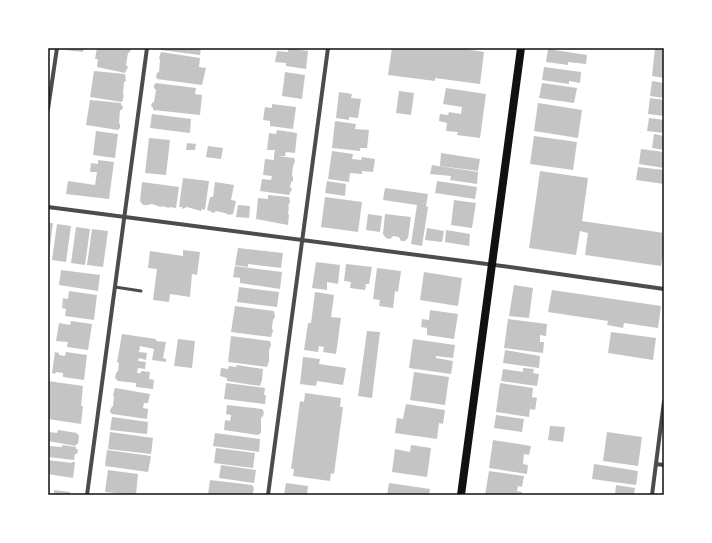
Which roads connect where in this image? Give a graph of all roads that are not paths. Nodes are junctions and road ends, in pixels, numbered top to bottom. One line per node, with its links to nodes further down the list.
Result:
1 (57, 48): 5 (street)
2 (147, 48): 7 (street)
3 (328, 48): 8 (street)
4 (522, 48): 9 (main road)
5 (48, 109)
6 (48, 207): 7 (street)
7 (124, 217): 8 (street); 10 (street)
8 (303, 240): 9 (street); 17 (street)
9 (492, 265): 11 (street); 18 (main road)
10 (115, 287): 12 (lane); 16 (street)
11 (664, 289)
12 (141, 291)
13 (664, 401): 14 (street)
14 (656, 464): 15 (street); 19 (street)
15 (664, 465)
16 (87, 495)
17 (268, 495)
18 (461, 495)
19 (652, 495)

